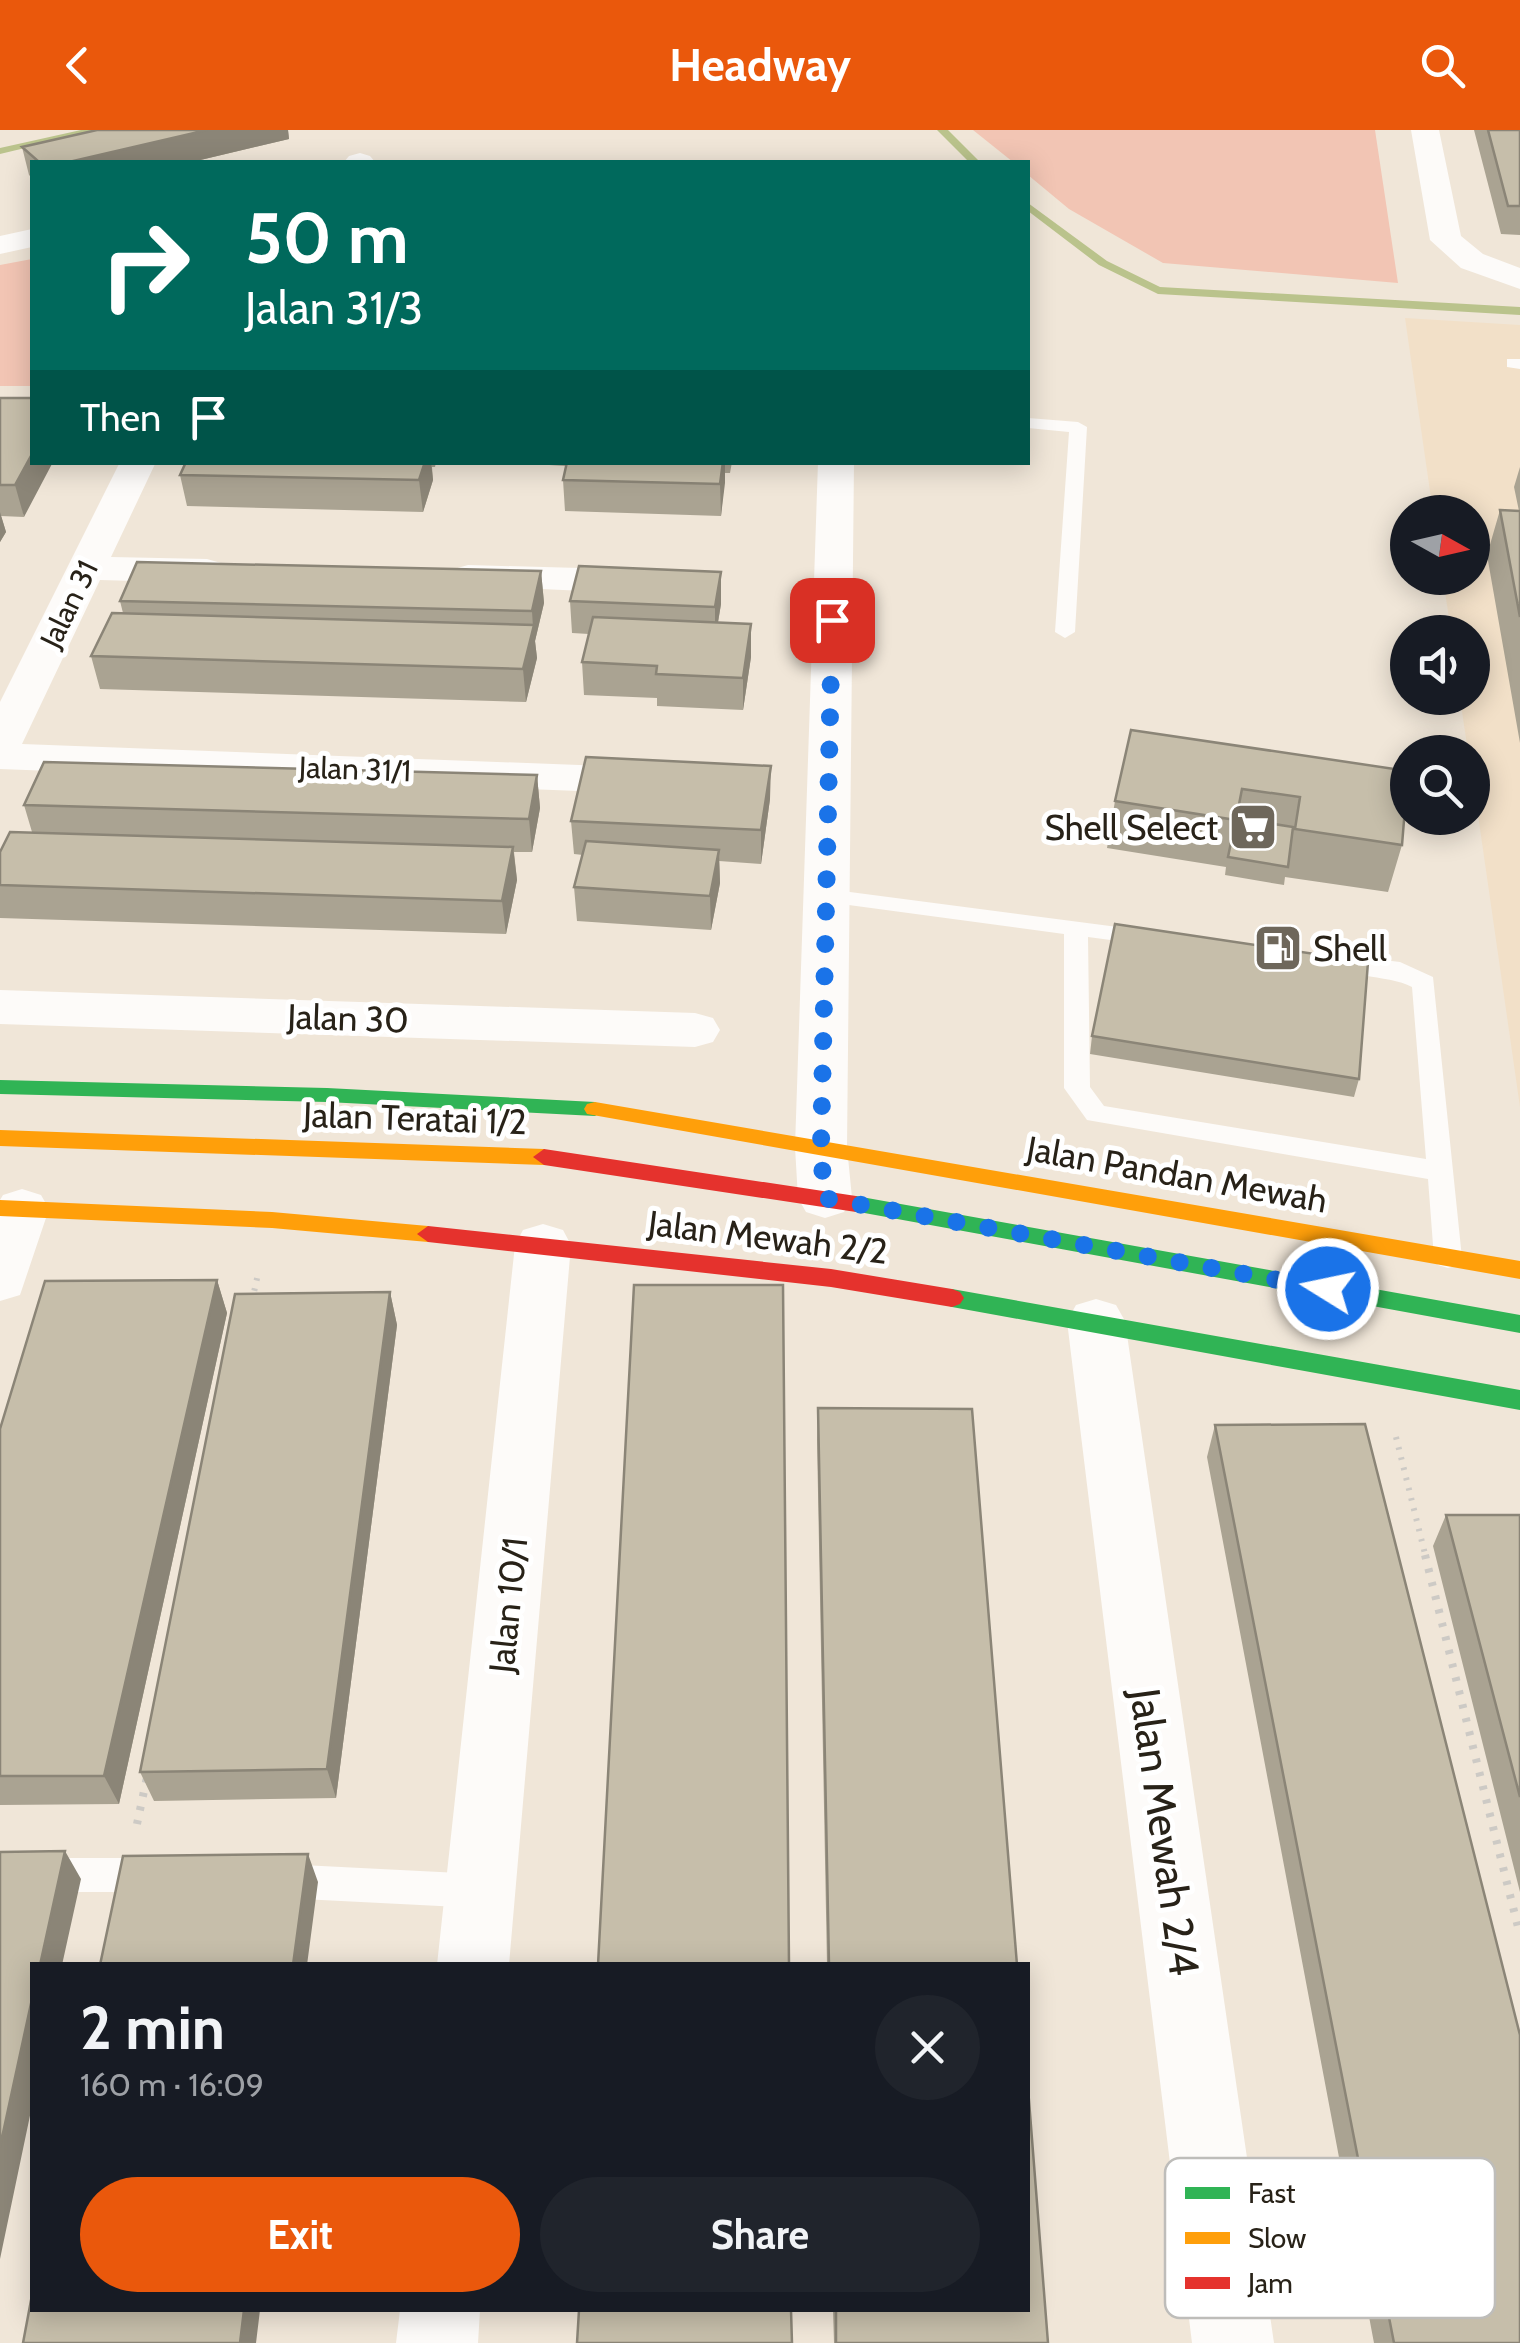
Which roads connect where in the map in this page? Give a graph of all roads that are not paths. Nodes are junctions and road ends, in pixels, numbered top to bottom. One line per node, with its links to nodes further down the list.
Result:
1 (1424, 130): 4 (street)
2 (30, 238): 3 (street)
3 (0, 245)
4 (1515, 278)
5 (1030, 423): 12 (lane)
6 (137, 465): 8 (street, Jalan 31)
7 (836, 465): 16 (street)
8 (87, 568): 9 (street); 13 (street, Jalan 31)
9 (246, 572)
10 (426, 576): 11 (street)
11 (684, 582)
12 (1065, 632)
13 (0, 745)
14 (0, 756): 15 (street, Jalan 31/1)
15 (690, 782)
16 (827, 896): 17 (lane); 25 (street)
17 (1076, 927): 18 (lane); 24 (lane)
18 (1172, 940)
19 (1305, 958): 24 (lane)
20 (0, 1007): 21 (street, Jalan 30)
21 (695, 1030)
22 (0, 1088): 25 (main road, Jalan Teratai 1/2)
23 (0, 1138): 25 (main road, Jalan Teratai 1/2)
24 (1439, 1171): 28 (lane)
25 (823, 1172): 28 (main road, Jalan Pandan Mewah); 32 (main road)
26 (11, 1208): 27 (main road, Jalan Mewah 2/2); 30 (street)
27 (543, 1245): 31 (main road, Jalan Mewah 2/2); 37 (street, Jalan 10/1)
28 (1448, 1258): 29 (main road, Jalan Pandan Mewah)
29 (1520, 1270)
30 (0, 1280)
31 (1096, 1321): 33 (main road, Jalan Mewah 2/2); 39 (street, Jalan Mewah 2/4)
32 (1520, 1324)
33 (1520, 1400)
34 (0, 1874): 35 (lane)
35 (185, 1876)
36 (244, 1880): 37 (lane)
37 (480, 1891): 38 (street, Jalan 10/1)
38 (474, 1962)
39 (1208, 2158)
40 (440, 2312): 42 (street)
41 (1230, 2318): 43 (street, Jalan Mewah 2/4)
42 (437, 2343)
43 (1233, 2343)

